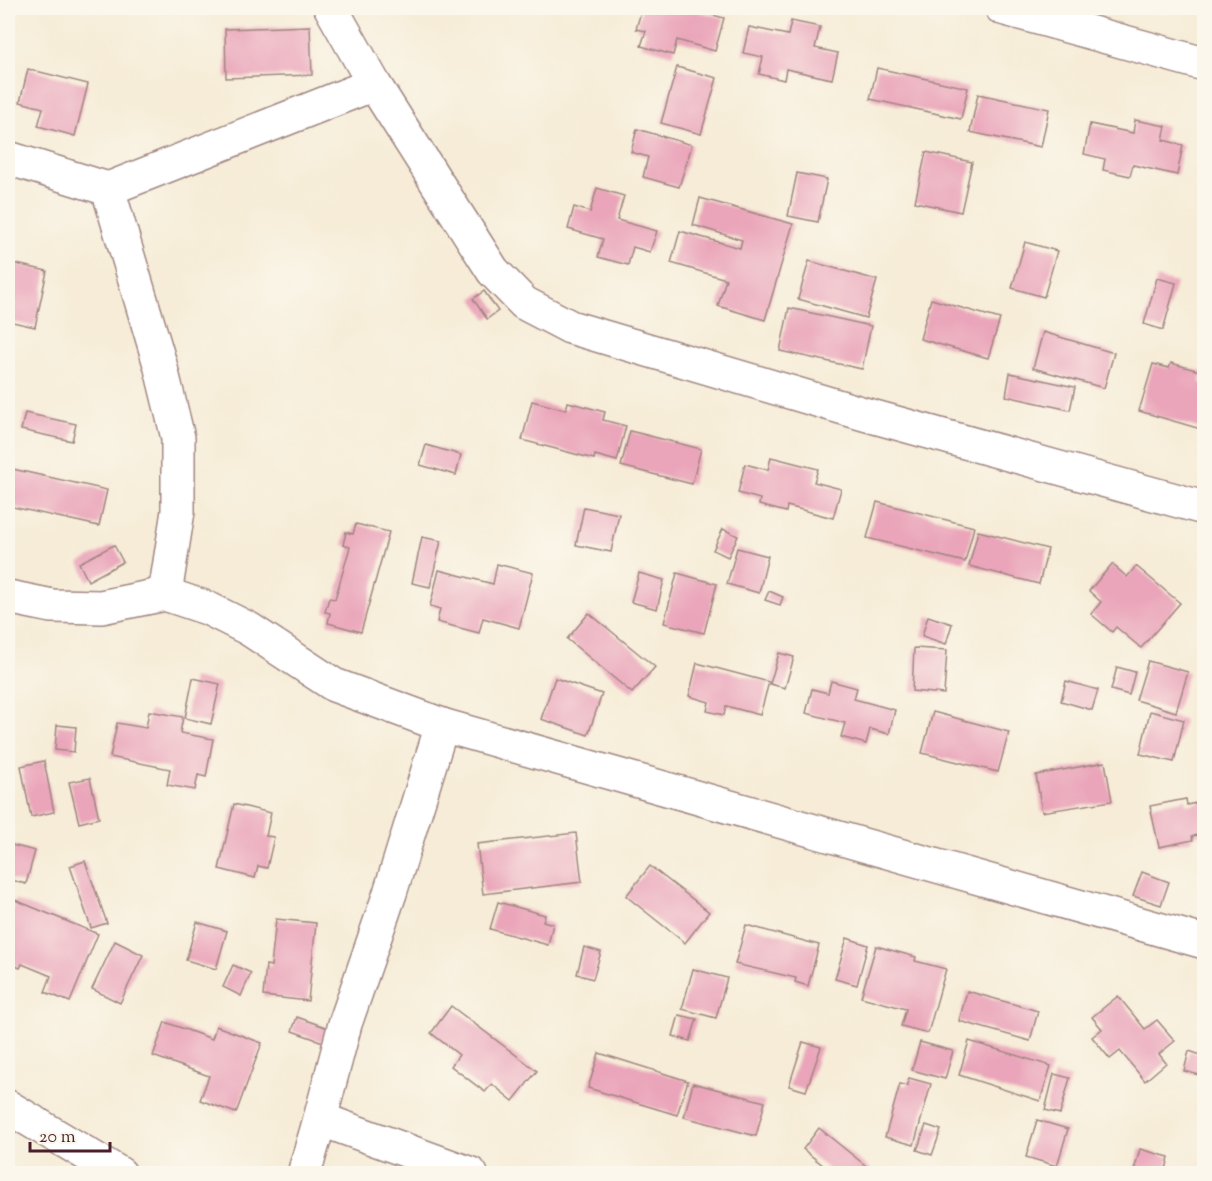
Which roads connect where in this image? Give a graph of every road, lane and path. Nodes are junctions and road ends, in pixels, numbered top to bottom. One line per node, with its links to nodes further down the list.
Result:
1 (331, 8): 4 (street)
2 (1002, 8): 3 (street)
3 (1204, 64)
4 (374, 84): 6 (street); 7 (street)
5 (8, 158): 6 (street)
6 (108, 189): 8 (street)
7 (1204, 508)
8 (165, 594): 9 (street); 10 (street)
9 (8, 597)
10 (442, 725): 11 (street); 13 (street)
11 (1204, 942)
12 (8, 1107): 14 (street)
13 (320, 1119): 15 (street); 16 (street)
14 (120, 1173)
15 (304, 1173)
16 (471, 1173)

